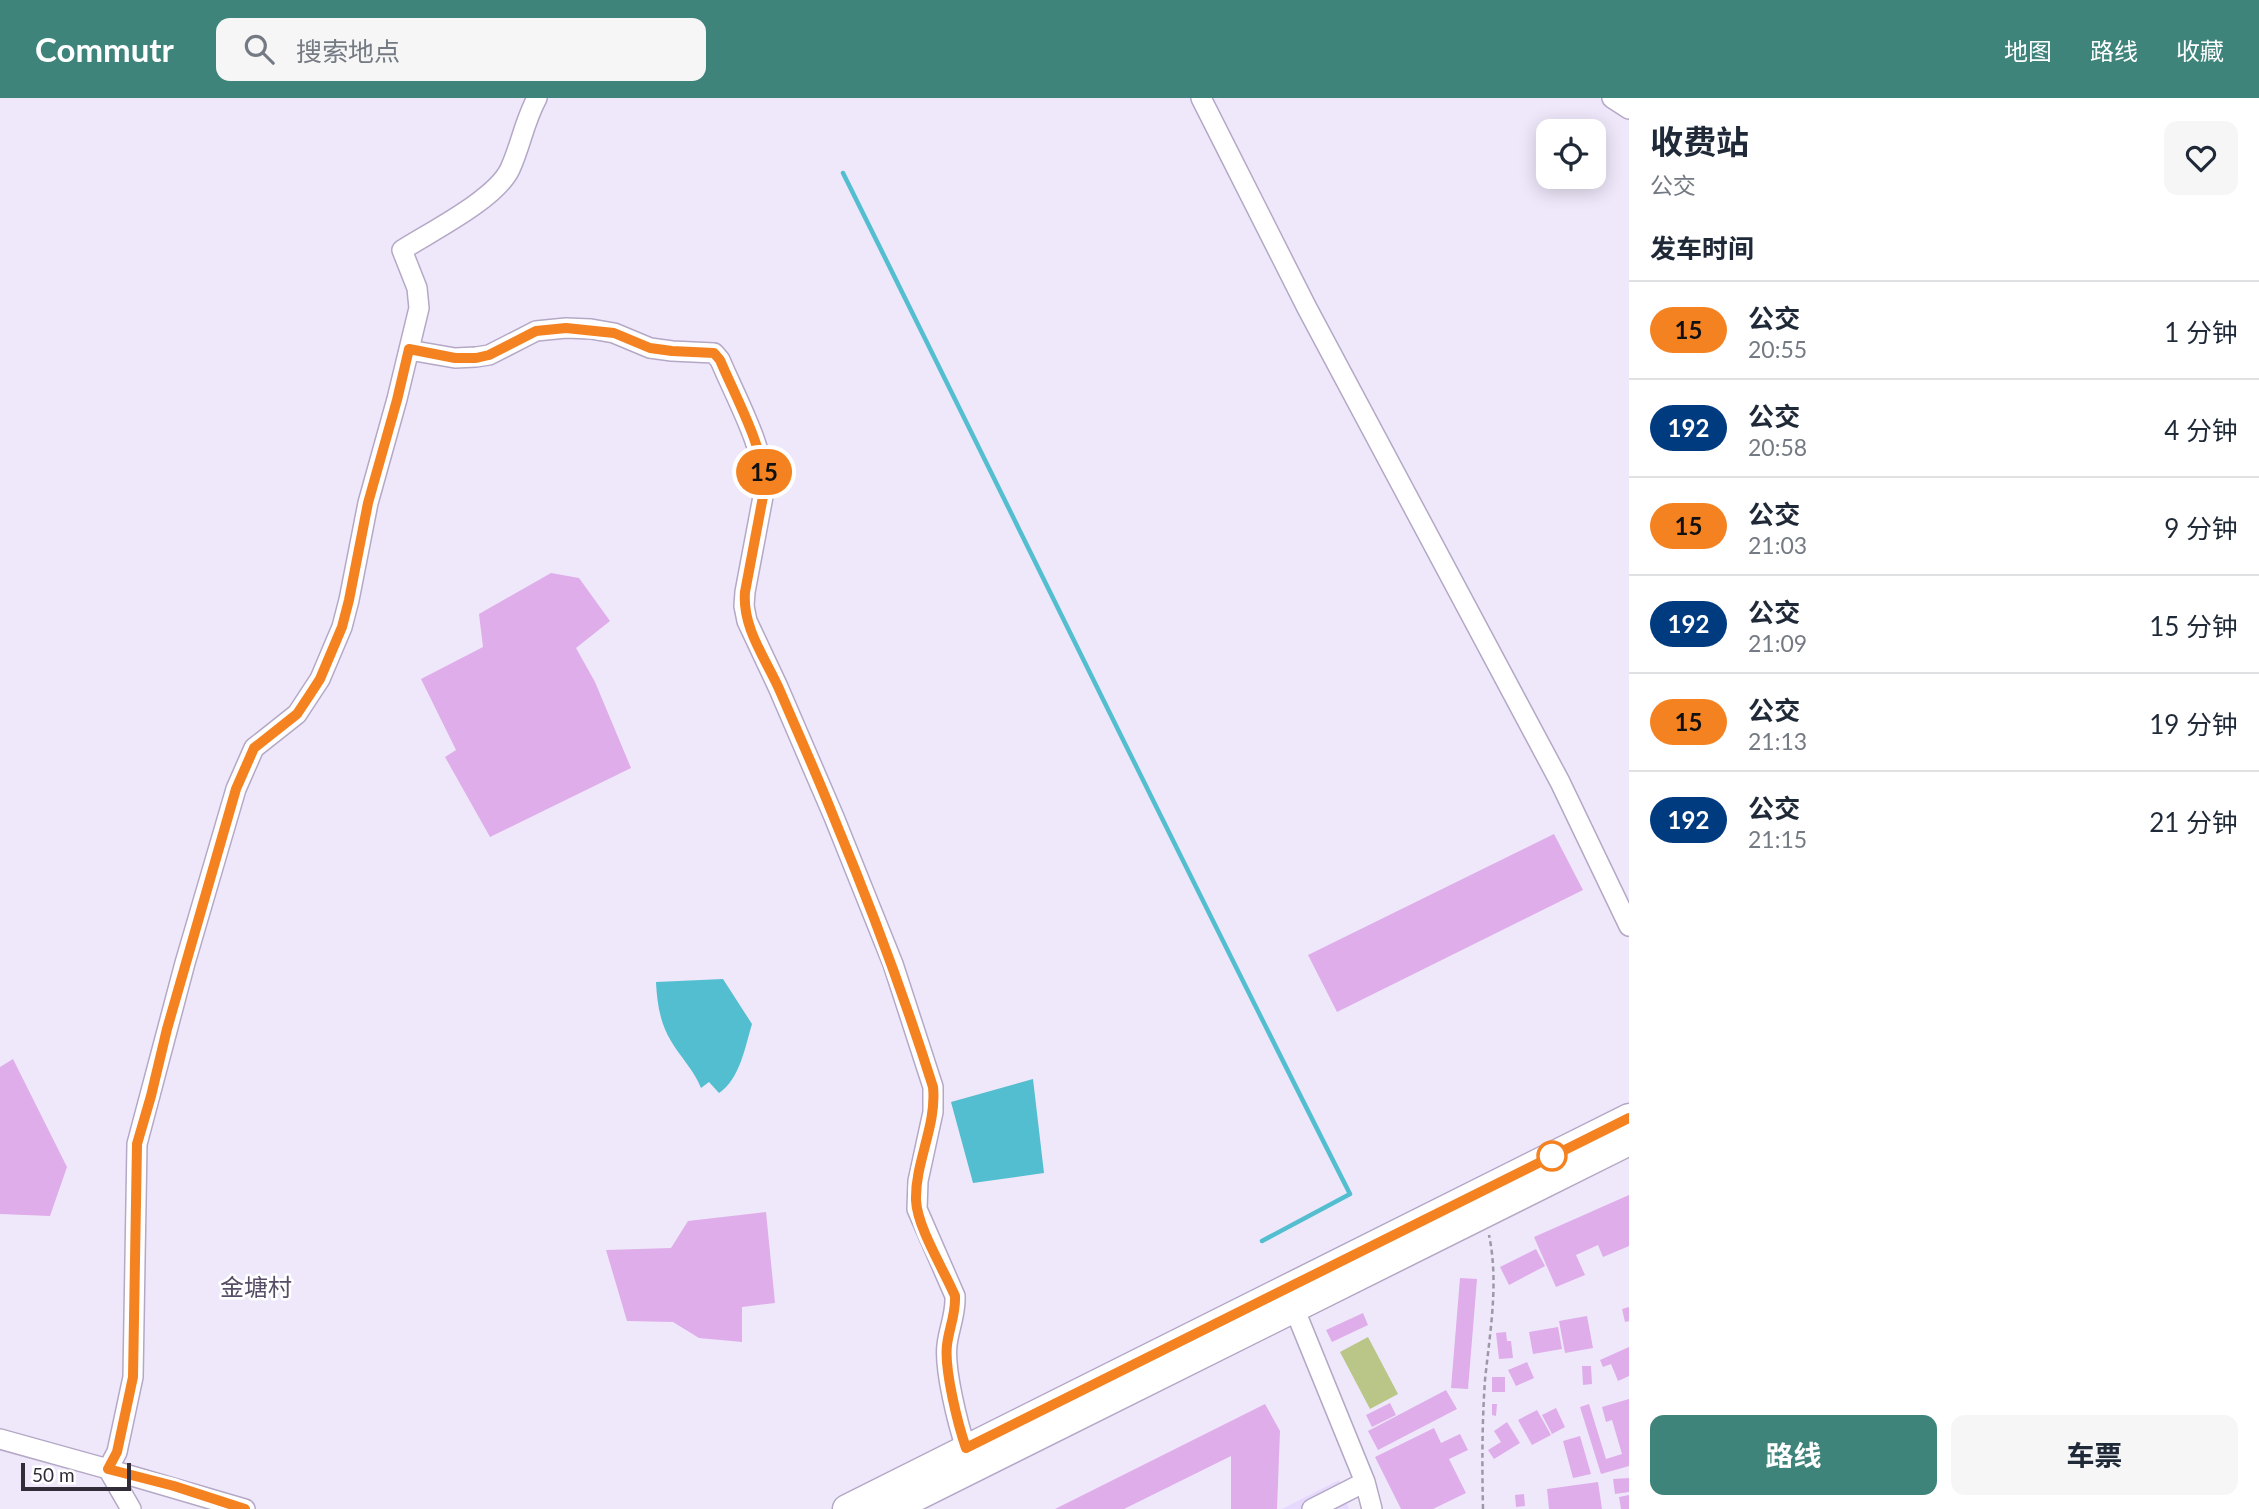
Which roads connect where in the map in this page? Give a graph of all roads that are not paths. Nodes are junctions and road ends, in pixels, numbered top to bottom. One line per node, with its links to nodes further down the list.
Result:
1 (537, 98): 5 (street)
2 (1200, 98): 6 (street)
3 (1612, 98): 4 (street)
4 (1629, 109)
5 (409, 349): 10 (street); 11 (street)
6 (1629, 926)
7 (1629, 1137): 8 (highway); 8 (highway)
8 (1290, 1299): 10 (highway); 12 (street); 16 (highway)
9 (0, 1439): 11 (street)
10 (966, 1448): 15 (highway)
11 (108, 1469): 13 (street); 14 (street)
12 (1365, 1482): 17 (street); 18 (street)
13 (131, 1509)
14 (245, 1509)
15 (847, 1509)
16 (891, 1509)
17 (1312, 1509)
18 (1372, 1509)

